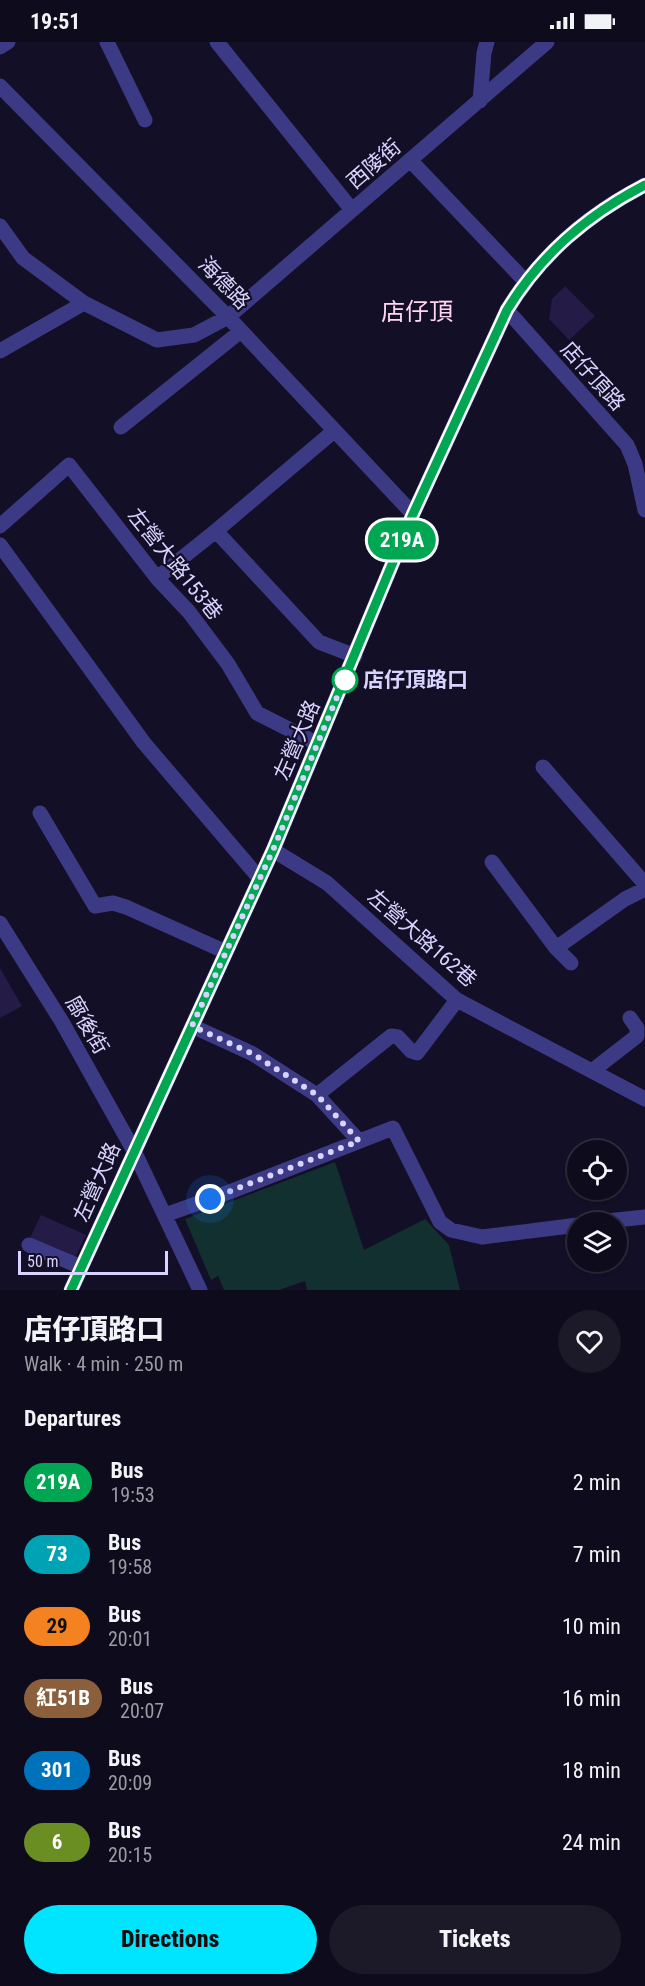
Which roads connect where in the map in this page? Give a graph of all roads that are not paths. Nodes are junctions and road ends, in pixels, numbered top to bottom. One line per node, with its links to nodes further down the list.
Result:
1 (8, 42): 6 (street)
2 (107, 42): 9 (street)
3 (217, 42): 12 (street)
4 (487, 42): 8 (street)
5 (547, 42): 8 (street, 西陵街)
6 (0, 47)
7 (0, 86): 17 (street, 海德路)
8 (480, 101): 10 (street, 西陵街)
9 (145, 120)
10 (410, 160): 12 (street, 西陵街); 14 (street)
11 (645, 185): 14 (street, 左營大路)
12 (352, 210): 17 (street, 西陵街)
13 (0, 226): 15 (street, 西陵街)
14 (525, 281): 16 (street, 左營大路)
15 (84, 303): 17 (street, 西陵街); 19 (street)
16 (507, 310): 22 (street, 店仔頂路); 23 (street, 左營大路)
17 (228, 317): 18 (street, 海德路)
18 (241, 331): 20 (street); 21 (street, 海德路)
19 (0, 351)
20 (121, 427)
21 (334, 431): 23 (street, 海德路); 25 (street)
22 (645, 508)
23 (413, 514): 28 (street, 左營大路)
24 (0, 526): 27 (street, 左營大路153巷)
25 (216, 531): 27 (street); 28 (street)
26 (0, 545): 34 (street)
27 (158, 578): 29 (street, 左營大路153巷)
28 (354, 656): 29 (street, 左營大路)
29 (318, 744): 32 (street, 左營大路)
30 (543, 767): 35 (street)
31 (40, 813): 39 (street)
32 (273, 850): 34 (street, 左營大路); 41 (street, 左營大路162巷)
33 (492, 862): 38 (street)
34 (260, 879): 39 (street, 左營大路)
35 (645, 884)
36 (645, 889): 38 (street)
37 (0, 923): 48 (street, 廍後街)
38 (556, 948): 40 (street)
39 (226, 952): 43 (street, 左營大路)
40 (571, 963)
41 (457, 1000): 44 (street, 左營大路162巷); 45 (street)
42 (630, 1018): 44 (street)
43 (192, 1026): 45 (street); 48 (street, 左營大路)
44 (592, 1071): 46 (street, 左營大路162巷)
45 (317, 1095): 47 (street)
46 (645, 1099)
47 (359, 1141): 49 (street); 52 (street)
48 (134, 1151): 49 (street, 廍後街); 54 (street, 左營大路)
49 (165, 1215): 56 (street, 廍後街)
50 (645, 1217): 51 (street)
51 (627, 1219)
52 (567, 1226)
53 (29, 1245): 54 (street)
54 (81, 1268): 55 (street, 左營大路)
55 (71, 1290)
56 (200, 1290)

